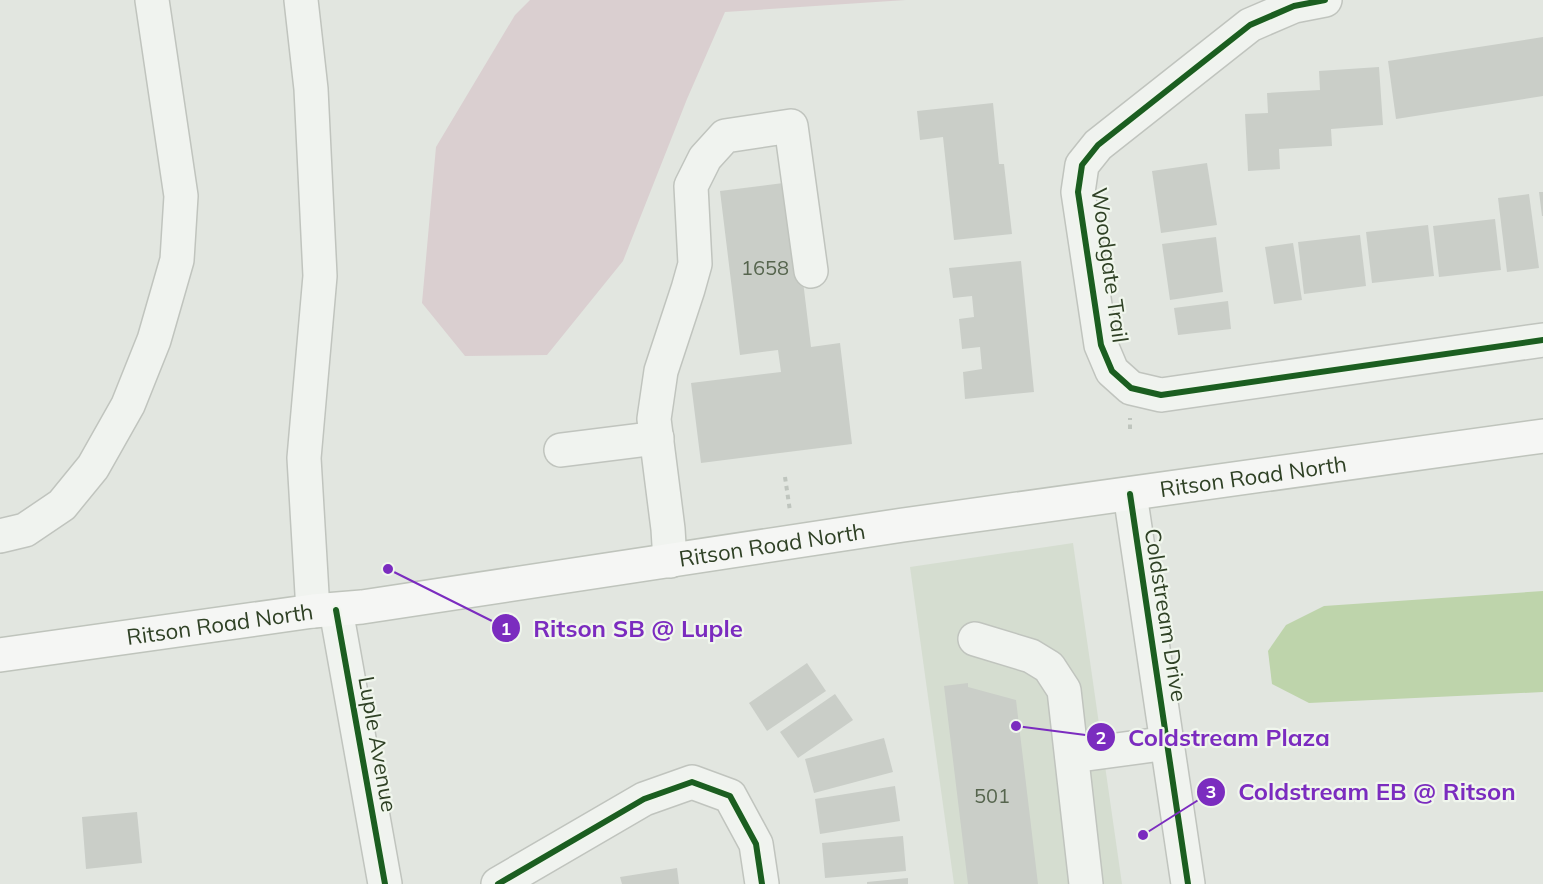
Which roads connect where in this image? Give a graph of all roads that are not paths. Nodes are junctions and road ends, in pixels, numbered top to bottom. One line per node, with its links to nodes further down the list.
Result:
1 (152, 0): 10 (street)
2 (301, 0): 12 (street, Luple Avenue)
3 (1325, 0): 5 (street, Woodgate Trail)
4 (811, 271): 7 (street)
5 (1543, 340)
6 (1543, 436): 9 (main road, Ritson Road North)
7 (657, 438): 8 (street); 11 (street)
8 (561, 450)
9 (1130, 494): 11 (main road, Ritson Road North); 15 (street, Coldstream Drive)
10 (0, 536)
11 (670, 561): 12 (main road, Ritson Road North)
12 (325, 610): 14 (main road, Ritson Road North); 17 (street, Luple Avenue)
13 (975, 639): 16 (street)
14 (0, 655)
15 (1168, 743): 16 (street); 21 (street, Coldstream Drive)
16 (1072, 756): 20 (street)
17 (385, 884)
18 (498, 884): 19 (street)
19 (762, 884)
20 (1086, 884)
21 (1188, 884)

